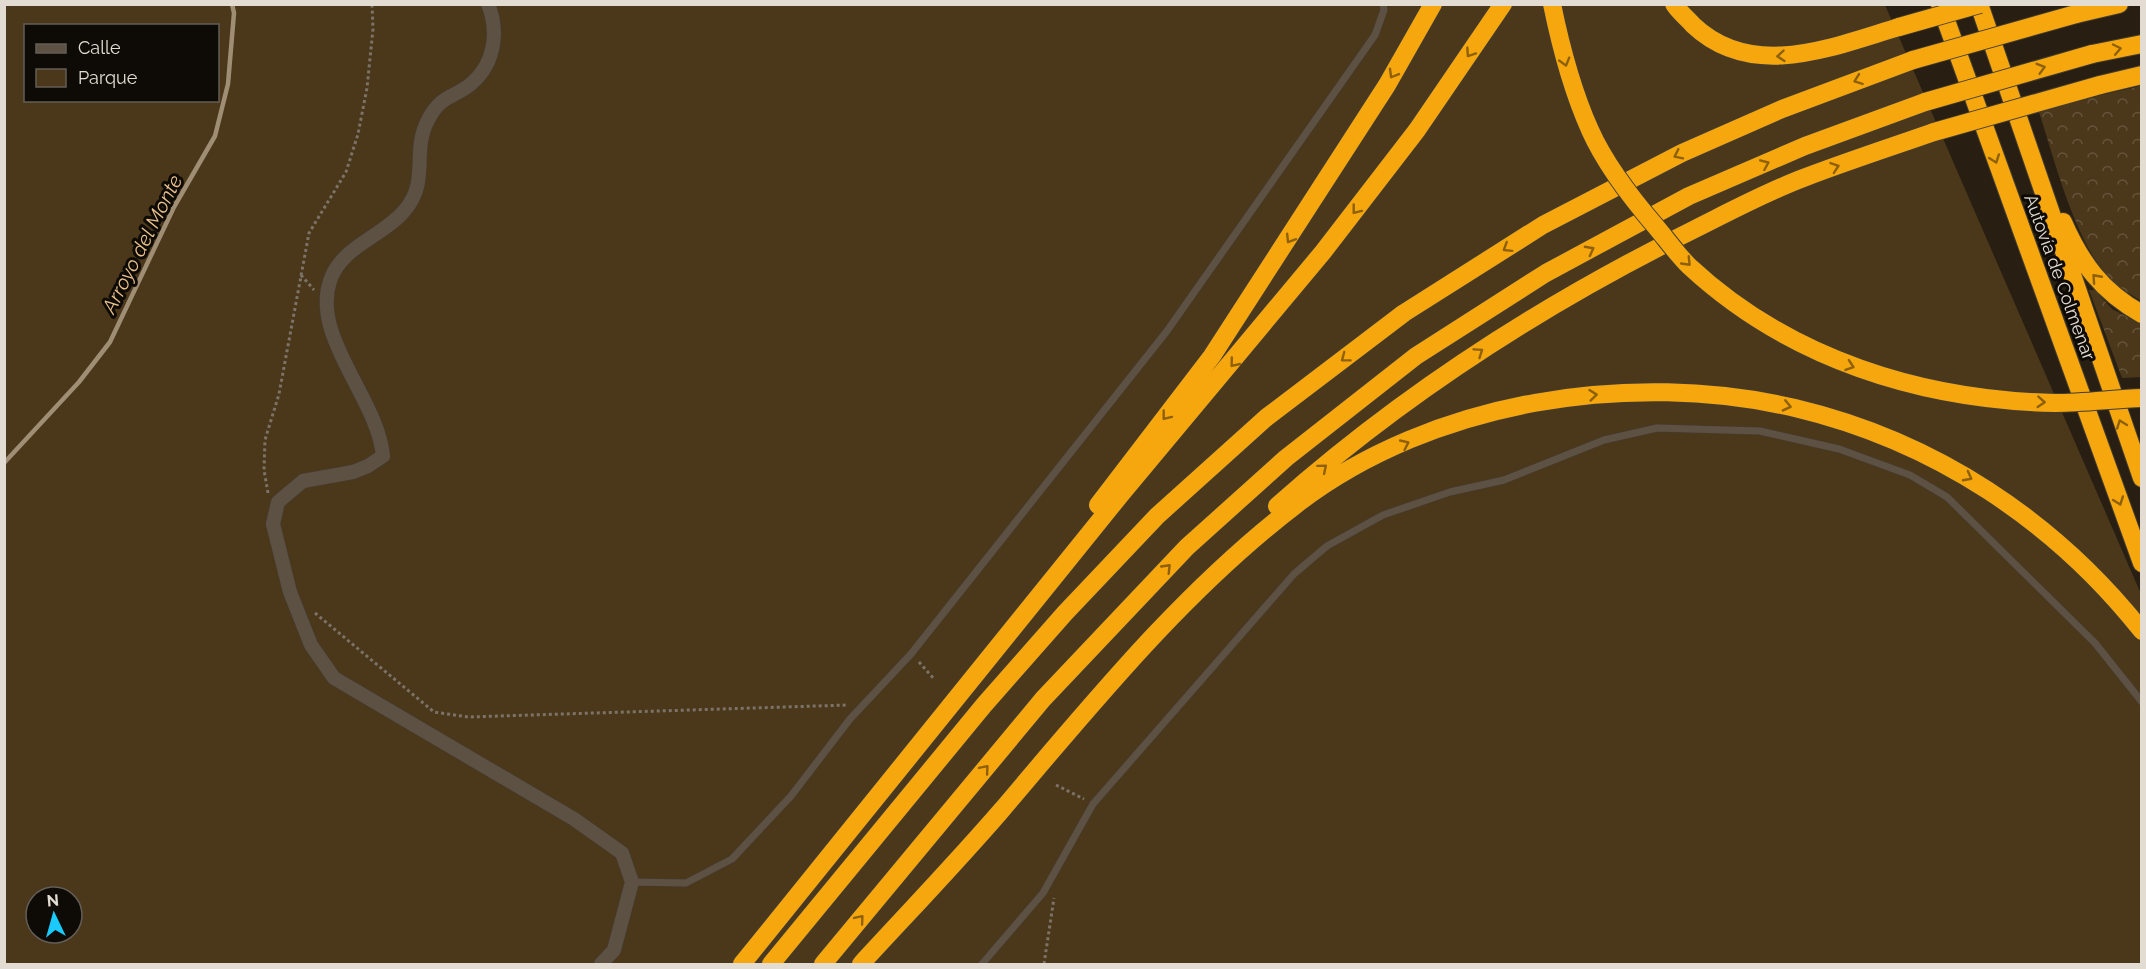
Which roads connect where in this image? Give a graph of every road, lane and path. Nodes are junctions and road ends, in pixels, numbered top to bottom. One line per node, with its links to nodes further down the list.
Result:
1 (372, 4): 17 (path)
2 (488, 4): 17 (street)
3 (1383, 4): 21 (lane)
4 (1433, 4): 30 (highway, one-way to 30)
5 (1503, 4): 30 (highway, one-way to 30)
6 (1552, 4): 15 (highway, one-way to 15, bridge)
7 (1674, 4): 9 (highway, one-way to 7, bridge)
8 (1940, 4): 18 (highway, Autovía de Colmenar, one-way to 18)
9 (1980, 4): 13 (highway, Autovía de Colmenar)
10 (2119, 4): 33 (highway, one-way to 33, bridge)
11 (2142, 44): 34 (highway, one-way to 11, bridge)
12 (2142, 75): 28 (highway, one-way to 12, bridge)
13 (2021, 123): 14 (highway, one-way to 13); 16 (highway, Autovía de Colmenar, one-way to 13)
14 (2142, 314)
15 (2142, 398)
16 (2142, 478)
17 (273, 524): 19 (street)
18 (2142, 563)
19 (290, 592): 24 (path); 27 (street)
20 (2142, 632): 28 (highway, one-way to 20)
21 (911, 654): 22 (path); 24 (lane)
22 (935, 680)
23 (2142, 702): 26 (lane)
24 (864, 704): 27 (lane)
25 (1056, 785): 26 (path)
26 (1093, 804): 36 (lane)
27 (632, 882): 31 (street)
28 (926, 893): 35 (highway)
29 (1054, 897): 37 (path)
30 (771, 929): 32 (highway)
31 (601, 964)
32 (742, 964)
33 (771, 964)
34 (823, 964)
35 (861, 964)
36 (982, 964)
37 (1044, 964)

